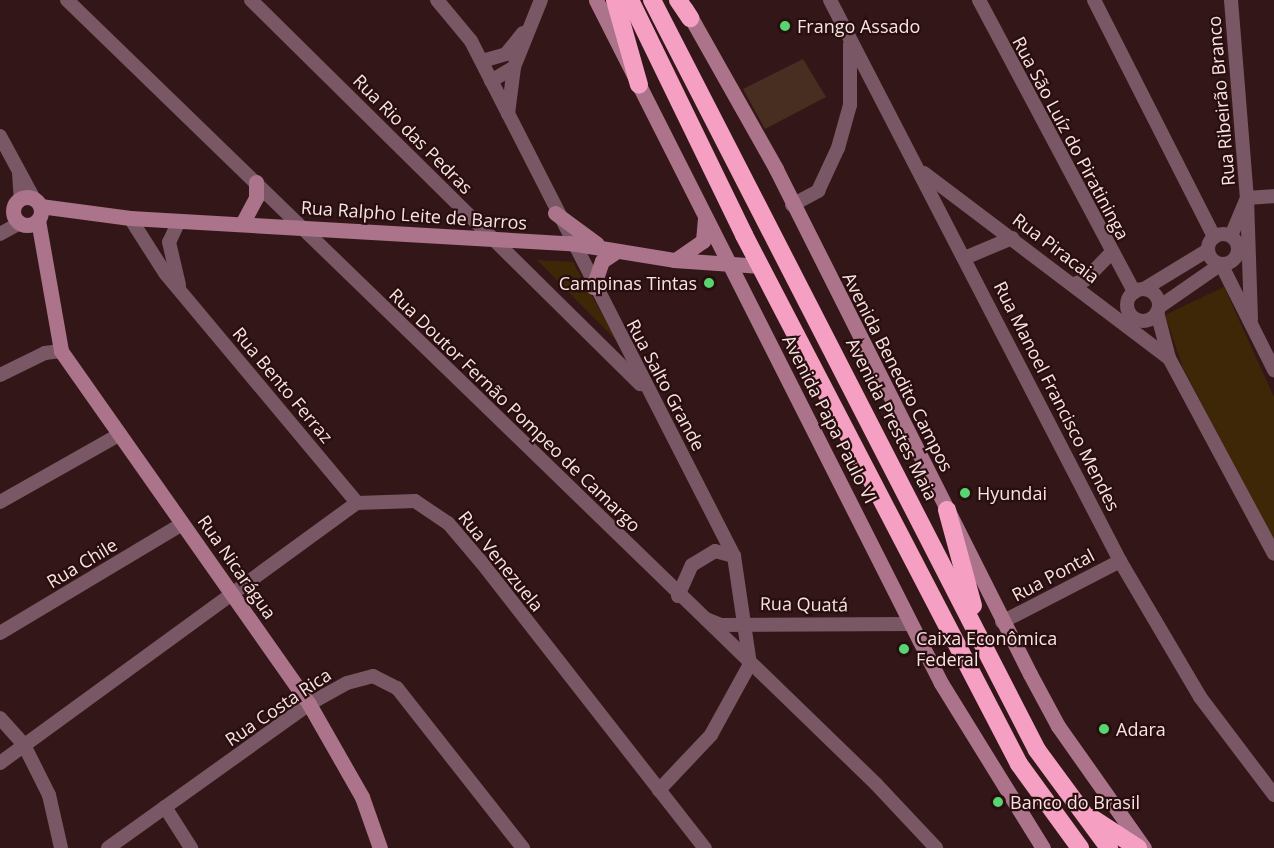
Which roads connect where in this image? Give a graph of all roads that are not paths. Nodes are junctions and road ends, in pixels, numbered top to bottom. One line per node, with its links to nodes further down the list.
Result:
1 (67, 0): 24 (street, Rua Doutor Fernão Pompeo de Camargo)
2 (251, 0): 39 (street, Rua Rio das Pedras)
3 (437, 0): 17 (street, Rua Salto Grande)
4 (541, 0): 15 (street)
5 (596, 0): 20 (street, Avenida Papa Paulo VI)
6 (615, 0): 20 (highway)
7 (630, 0): 48 (highway)
8 (652, 0): 75 (highway, Avenida Prestes Maia)
9 (680, 0): 14 (highway)
10 (830, 0): 16 (street, Rua Manoel Francisco Mendes)
11 (979, 0): 43 (street, Rua São Luíz do Piratininga)
12 (1094, 0): 41 (street)
13 (1231, 0): 26 (street, Rua Ribeirão Branco)
14 (690, 18): 27 (street, Avenida Benedito Campos)
15 (530, 24): 17 (street); 18 (street)
16 (849, 39): 23 (street, Rua Manoel Francisco Mendes); 27 (street)
17 (482, 61): 19 (street, Rua Salto Grande)
18 (514, 67): 19 (street); 21 (street)
19 (491, 81): 21 (street, Rua Salto Grande)
20 (639, 85): 30 (street, Avenida Papa Paulo VI)
21 (508, 114): 29 (street, Rua Salto Grande)
22 (0, 136): 28 (street)
23 (919, 170): 38 (street, Rua Piracaia); 44 (street, Rua Manoel Francisco Mendes)
24 (256, 182): 34 (street); 35 (street, Rua Doutor Fernão Pompeo de Camargo)
25 (1274, 196): 26 (street)
26 (1246, 198): 37 (street, Rua Ribeirão Branco); 54 (street, Rua Ribeirão Branco)
27 (792, 205): 63 (street, Avenida Benedito Campos)
28 (25, 212): 31 (street, Rua Ralpho Leite de Barros); 32 (street, Rua Ralpho Leite de Barros); 36 (street); 55 (street)
29 (555, 213): 40 (street, Rua Salto Grande); 42 (street)
30 (704, 214): 45 (street); 46 (street, Avenida Papa Paulo VI)
31 (0, 218)
32 (130, 218): 33 (street, Rua Ralpho Leite de Barros); 51 (street, Rua Bento Ferraz)
33 (179, 221): 34 (street, Rua Ralpho Leite de Barros); 51 (street, Rua Bento Ferraz)
34 (242, 224): 35 (street, Rua Ralpho Leite de Barros)
35 (304, 228): 39 (street, Rua Ralpho Leite de Barros); 69 (street, Rua Doutor Fernão Pompeo de Camargo)
36 (0, 234)
37 (1232, 237): 41 (street); 47 (street, Rua Ribeirão Branco)
38 (1012, 238): 44 (street); 49 (street, Rua Piracaia)
39 (496, 241): 40 (street, Rua Ralpho Leite de Barros); 59 (street, Rua Rio das Pedras)
40 (570, 243): 42 (street, Rua Ralpho Leite de Barros); 50 (street, Rua Salto Grande)
41 (1211, 243): 47 (street); 52 (street)
42 (617, 251): 45 (street, Rua Ralpho Leite de Barros); 50 (street)
43 (1111, 253): 49 (street); 52 (street, Rua São Luíz do Piratininga)
44 (967, 257): 67 (street, Rua Manoel Francisco Mendes)
45 (674, 260): 46 (street, Rua Ralpho Leite de Barros)
46 (730, 264): 48 (street, Rua Ralpho Leite de Barros); 73 (street, Avenida Papa Paulo VI)
47 (1221, 264): 53 (street); 54 (street)
48 (761, 266): 93 (highway)
49 (1074, 284): 56 (street, Rua Piracaia)
50 (593, 287): 59 (street, Rua Salto Grande)
51 (181, 290): 62 (street, Rua Bento Ferraz)
52 (1139, 290): 53 (street); 53 (street)
53 (1158, 310): 56 (street)
54 (1251, 326): 57 (street)
55 (61, 351): 58 (street); 60 (street, Rua Nicarágua)
56 (1169, 358): 65 (street)
57 (1274, 370)
58 (0, 375)
59 (652, 396): 66 (street, Rua Salto Grande)
60 (120, 434): 61 (street); 64 (street, Rua Nicarágua)
61 (0, 502)
62 (357, 503): 68 (street); 81 (street, Rua Venezuela)
63 (947, 510): 72 (street, Avenida Benedito Campos); 75 (highway)
64 (182, 524): 68 (street, Rua Nicarágua); 74 (street, Rua Chile)
65 (1274, 554)
66 (734, 556): 69 (street); 71 (street, Rua Salto Grande)
67 (1120, 561): 72 (street, Rua Pontal); 82 (street, Rua Manoel Francisco Mendes)
68 (233, 595): 77 (street, Rua Nicarágua); 79 (street)
69 (678, 596): 70 (street, Rua Doutor Fernão Pompeo de Camargo)
70 (699, 616): 71 (street, Rua Quatá); 76 (street, Rua Doutor Fernão Pompeo de Camargo)
71 (744, 621): 73 (street, Rua Quatá); 76 (street, Rua Salto Grande)
72 (1002, 622): 96 (street, Avenida Benedito Campos)
73 (911, 624): 92 (street, Avenida Papa Paulo VI)
74 (0, 633)
75 (983, 643): 84 (highway, Avenida Prestes Maia)
76 (750, 664): 81 (street); 91 (street, Rua Doutor Fernão Pompeo de Camargo)
77 (309, 704): 83 (street, Rua Costa Rica); 88 (street, Rua Nicarágua); 89 (street, Rua Costa Rica)
78 (0, 718): 79 (street)
79 (24, 745): 80 (street); 85 (street)
80 (0, 763)
81 (659, 790): 90 (street, Rua Venezuela)
82 (1274, 795)
83 (165, 807): 86 (street, Rua Costa Rica); 87 (street)
84 (1076, 807): 94 (highway, Avenida Prestes Maia); 95 (highway)
85 (61, 848)
86 (108, 848)
87 (191, 848)
88 (380, 848)
89 (523, 848)
90 (705, 848)
91 (936, 848)
92 (1043, 848)
93 (1080, 848)
94 (1109, 848)
95 (1138, 848)
96 (1143, 848)

